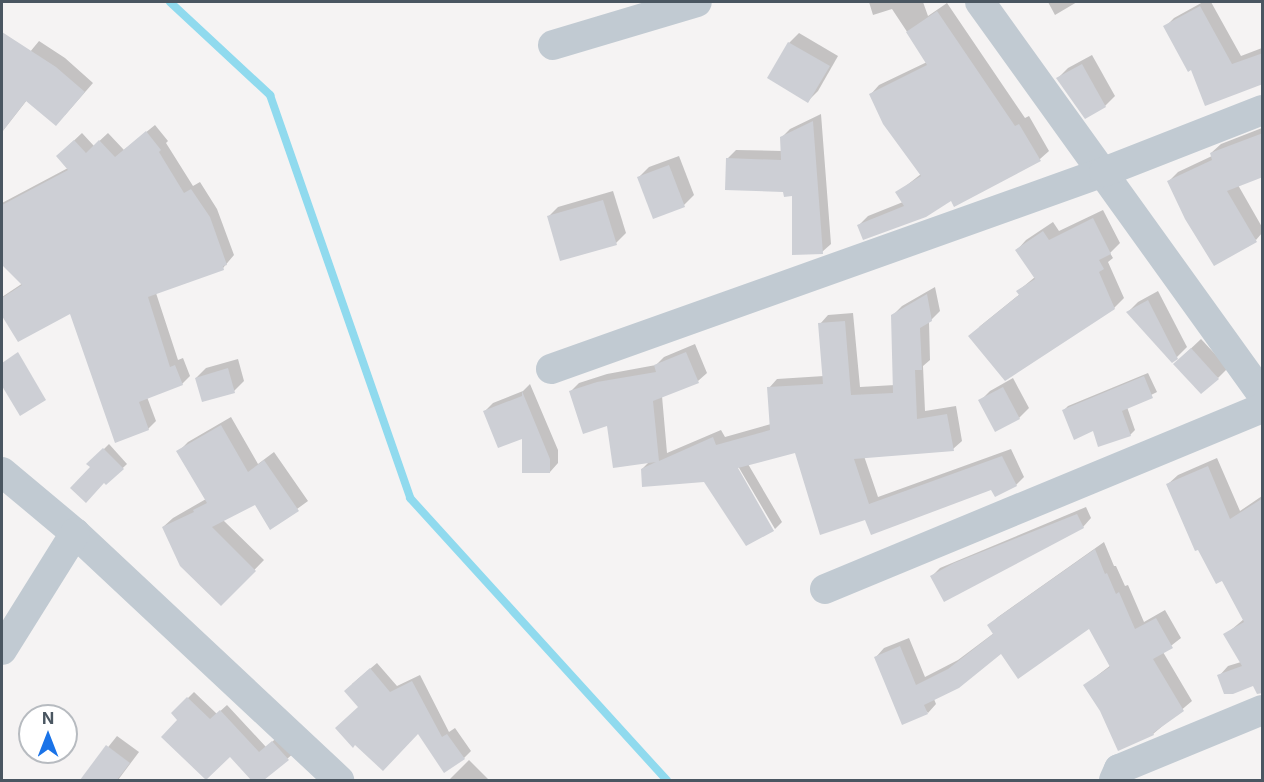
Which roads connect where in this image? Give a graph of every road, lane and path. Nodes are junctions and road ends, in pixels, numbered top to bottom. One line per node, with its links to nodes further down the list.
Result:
1 (697, 2): 3 (street)
2 (980, 2): 5 (street)
3 (553, 45)
4 (1263, 110): 5 (street)
5 (1104, 172): 6 (street); 7 (street)
6 (551, 369)
7 (1263, 395)
8 (1263, 408): 11 (street)
9 (2, 472): 10 (street)
10 (75, 533): 12 (street); 14 (street)
11 (825, 589)
12 (2, 650)
13 (1263, 710): 15 (street)
14 (339, 780)
15 (1114, 780)

